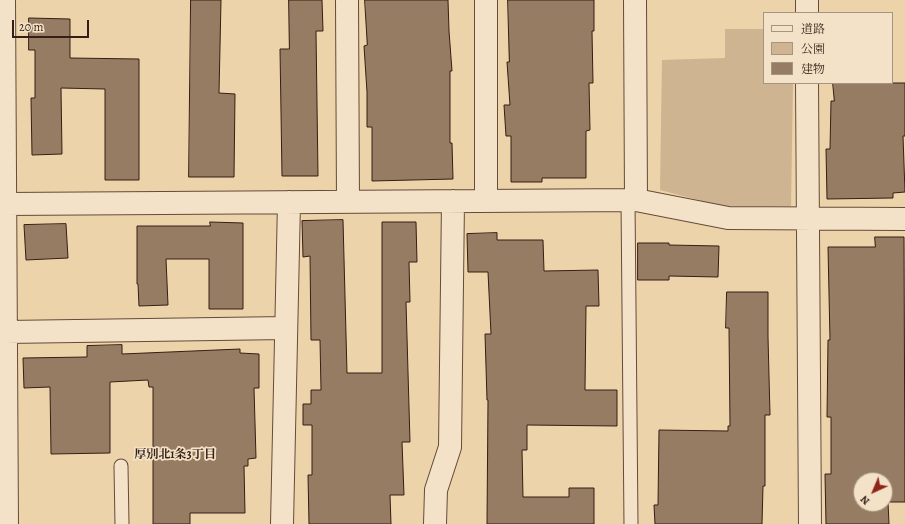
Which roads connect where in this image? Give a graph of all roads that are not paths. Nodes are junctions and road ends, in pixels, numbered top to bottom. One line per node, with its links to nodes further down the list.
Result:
1 (2, 0): 13 (street)
2 (347, 0): 12 (street)
3 (486, 0): 10 (street)
4 (635, 0): 8 (street)
5 (807, 0): 6 (street)
6 (807, 12)
7 (807, 84): 14 (street)
8 (632, 200): 10 (street); 14 (street); 23 (lane)
9 (453, 201): 10 (street); 12 (street); 22 (street)
10 (486, 201)
11 (289, 202): 12 (street); 13 (street); 16 (street)
12 (348, 202)
13 (5, 204): 17 (street)
14 (808, 219): 15 (street); 24 (street)
15 (905, 219)
16 (286, 328): 17 (street); 21 (street)
17 (6, 332): 19 (street)
18 (121, 466): 20 (lane)
19 (7, 524)
20 (122, 524)
21 (282, 524)
22 (435, 524)
23 (631, 524)
24 (810, 524)

